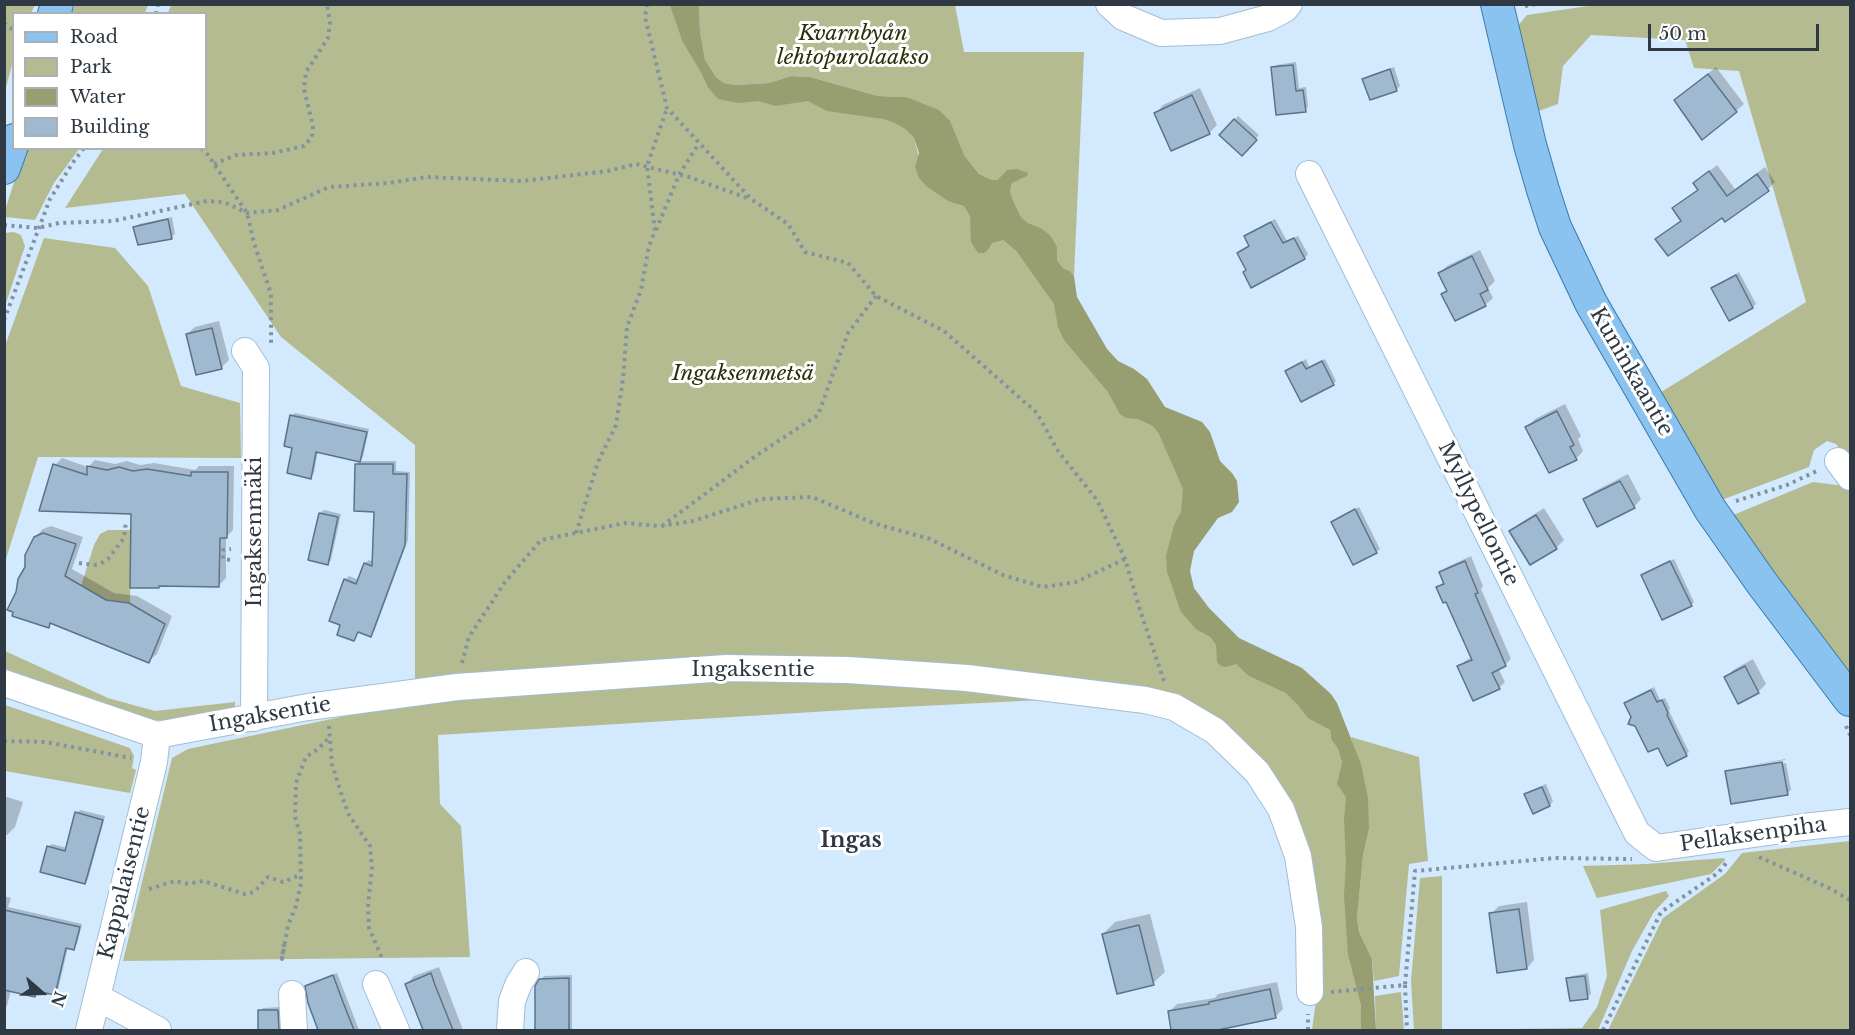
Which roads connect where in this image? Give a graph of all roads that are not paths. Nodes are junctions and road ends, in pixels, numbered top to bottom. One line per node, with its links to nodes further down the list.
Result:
1 (1109, 4): 4 (street)
2 (1238, 4): 4 (street)
3 (1508, 6): 10 (main road, Kuninkaantie)
4 (1278, 11)
5 (12, 146): 6 (main road)
6 (4, 168)
7 (1309, 174): 14 (street, Myllypellontie)
8 (245, 351): 11 (street, Ingaksenmäki)
9 (4, 683): 12 (street, Ingaksentie)
10 (1851, 700)
11 (254, 718): 12 (street, Ingaksentie); 17 (street, Ingaksentie)
12 (157, 735): 19 (street, Kappalaisentie)
13 (1851, 822): 14 (street, Pellaksenpiha)
14 (1645, 854)
15 (526, 972): 24 (street)
16 (376, 984): 23 (street)
17 (1310, 992)
18 (292, 994): 22 (street)
19 (97, 997): 20 (street, Kappalaisentie); 21 (street)
20 (89, 1030)
21 (158, 1030)
22 (294, 1030)
23 (396, 1030)
24 (510, 1030)

